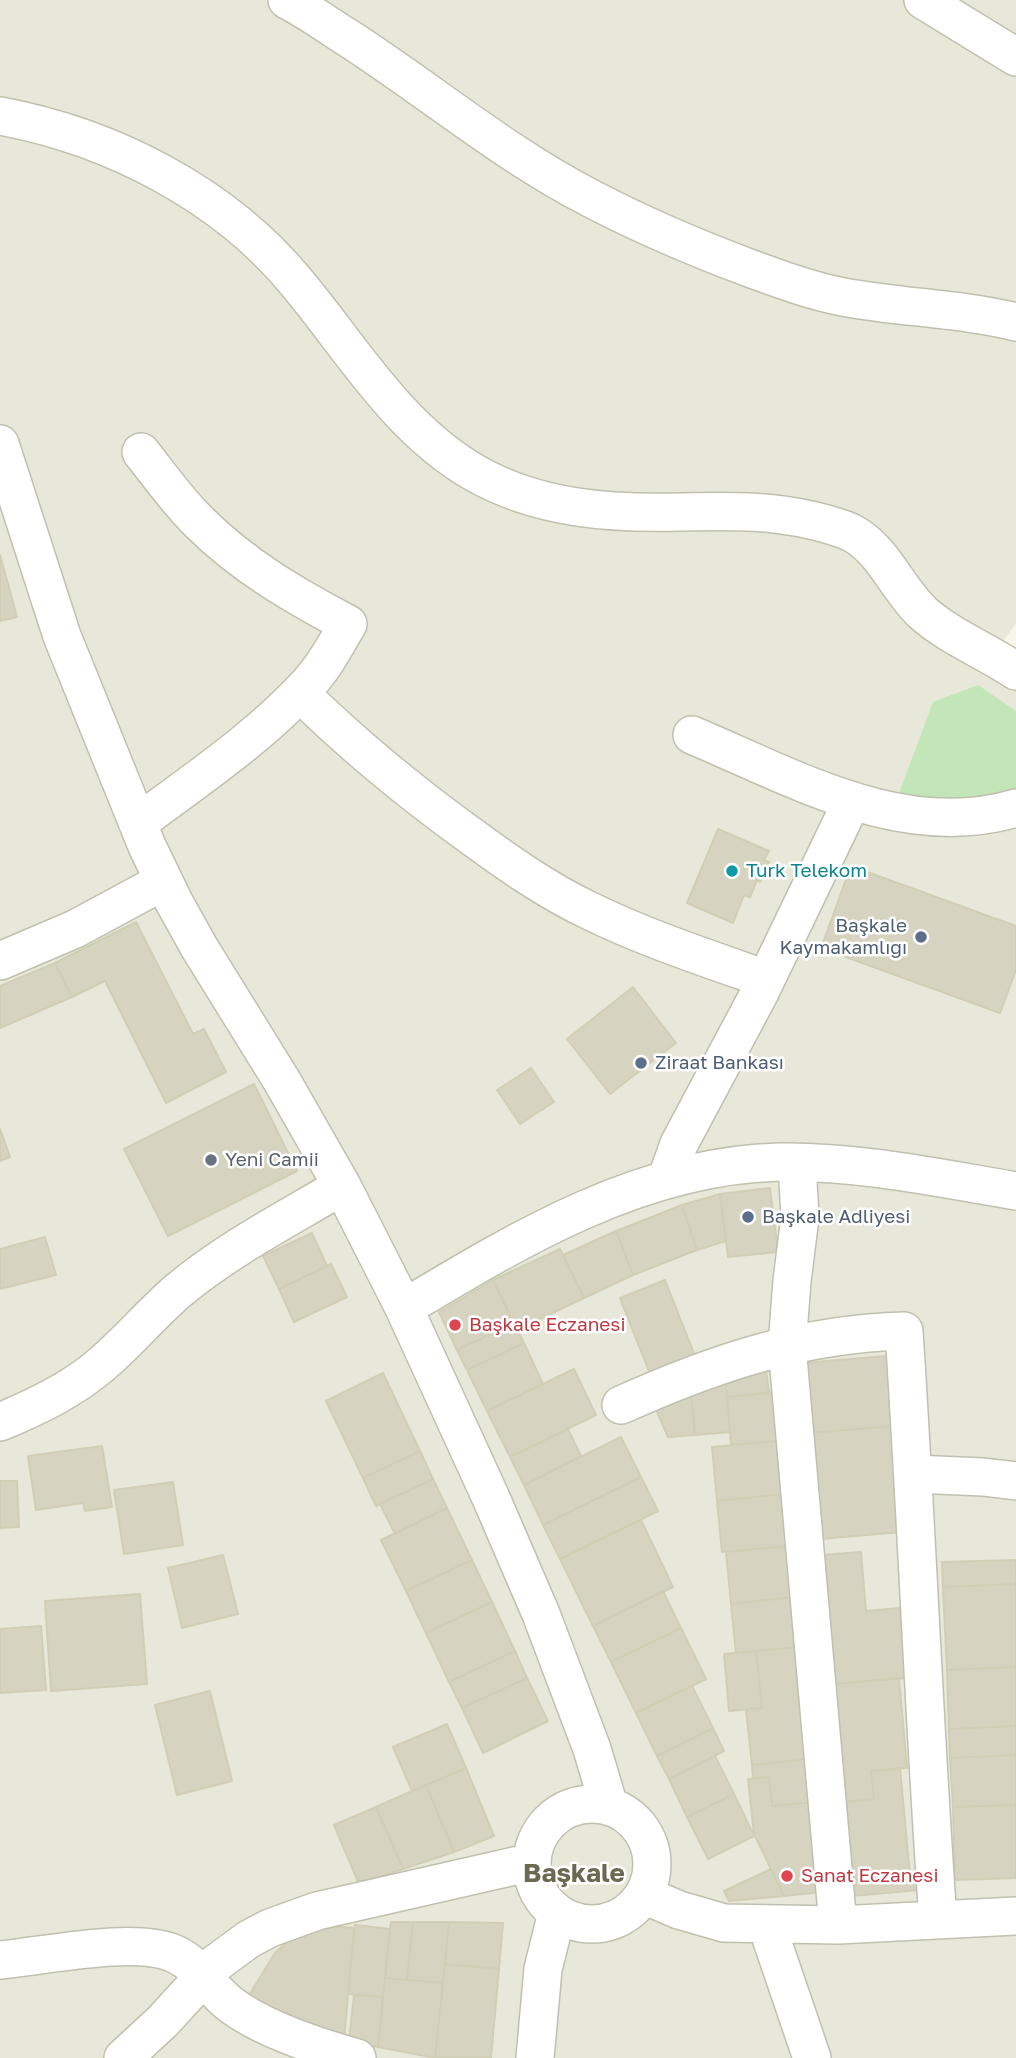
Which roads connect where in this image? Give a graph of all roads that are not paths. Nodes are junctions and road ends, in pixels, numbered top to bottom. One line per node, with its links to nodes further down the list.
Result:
1 (287, 0): 5 (street)
2 (923, 0): 3 (street)
3 (1016, 57)
4 (0, 116): 8 (street)
5 (1016, 322)
6 (0, 444): 13 (street)
7 (141, 452): 9 (street)
8 (1016, 671)
9 (300, 692): 13 (street); 16 (street)
10 (692, 735): 11 (street)
11 (852, 801): 12 (street); 16 (street)
12 (1016, 808)
13 (138, 823): 14 (street)
14 (164, 881): 15 (street); 19 (street)
15 (0, 961)
16 (766, 979): 18 (street)
17 (797, 1163): 18 (street); 20 (street); 22 (street)
18 (666, 1180): 21 (street)
19 (342, 1186): 21 (street); 24 (street)
20 (1016, 1191)
21 (404, 1308): 27 (street)
22 (787, 1346): 23 (street); 25 (street); 33 (street)
23 (621, 1405)
24 (0, 1422)
25 (914, 1474): 26 (street); 32 (street)
26 (1016, 1481)
27 (609, 1806): 28 (street); 29 (street)
28 (532, 1862): 30 (street); 36 (street)
29 (644, 1895): 30 (street); 34 (street)
30 (557, 1913): 39 (street)
31 (1016, 1916): 32 (street)
32 (938, 1920): 33 (street)
33 (838, 1925): 34 (street)
34 (767, 1926): 40 (street)
35 (0, 1960): 36 (street)
36 (204, 1976): 37 (street); 38 (street)
37 (123, 2058)
38 (357, 2058)
39 (535, 2058)
40 (812, 2058)

